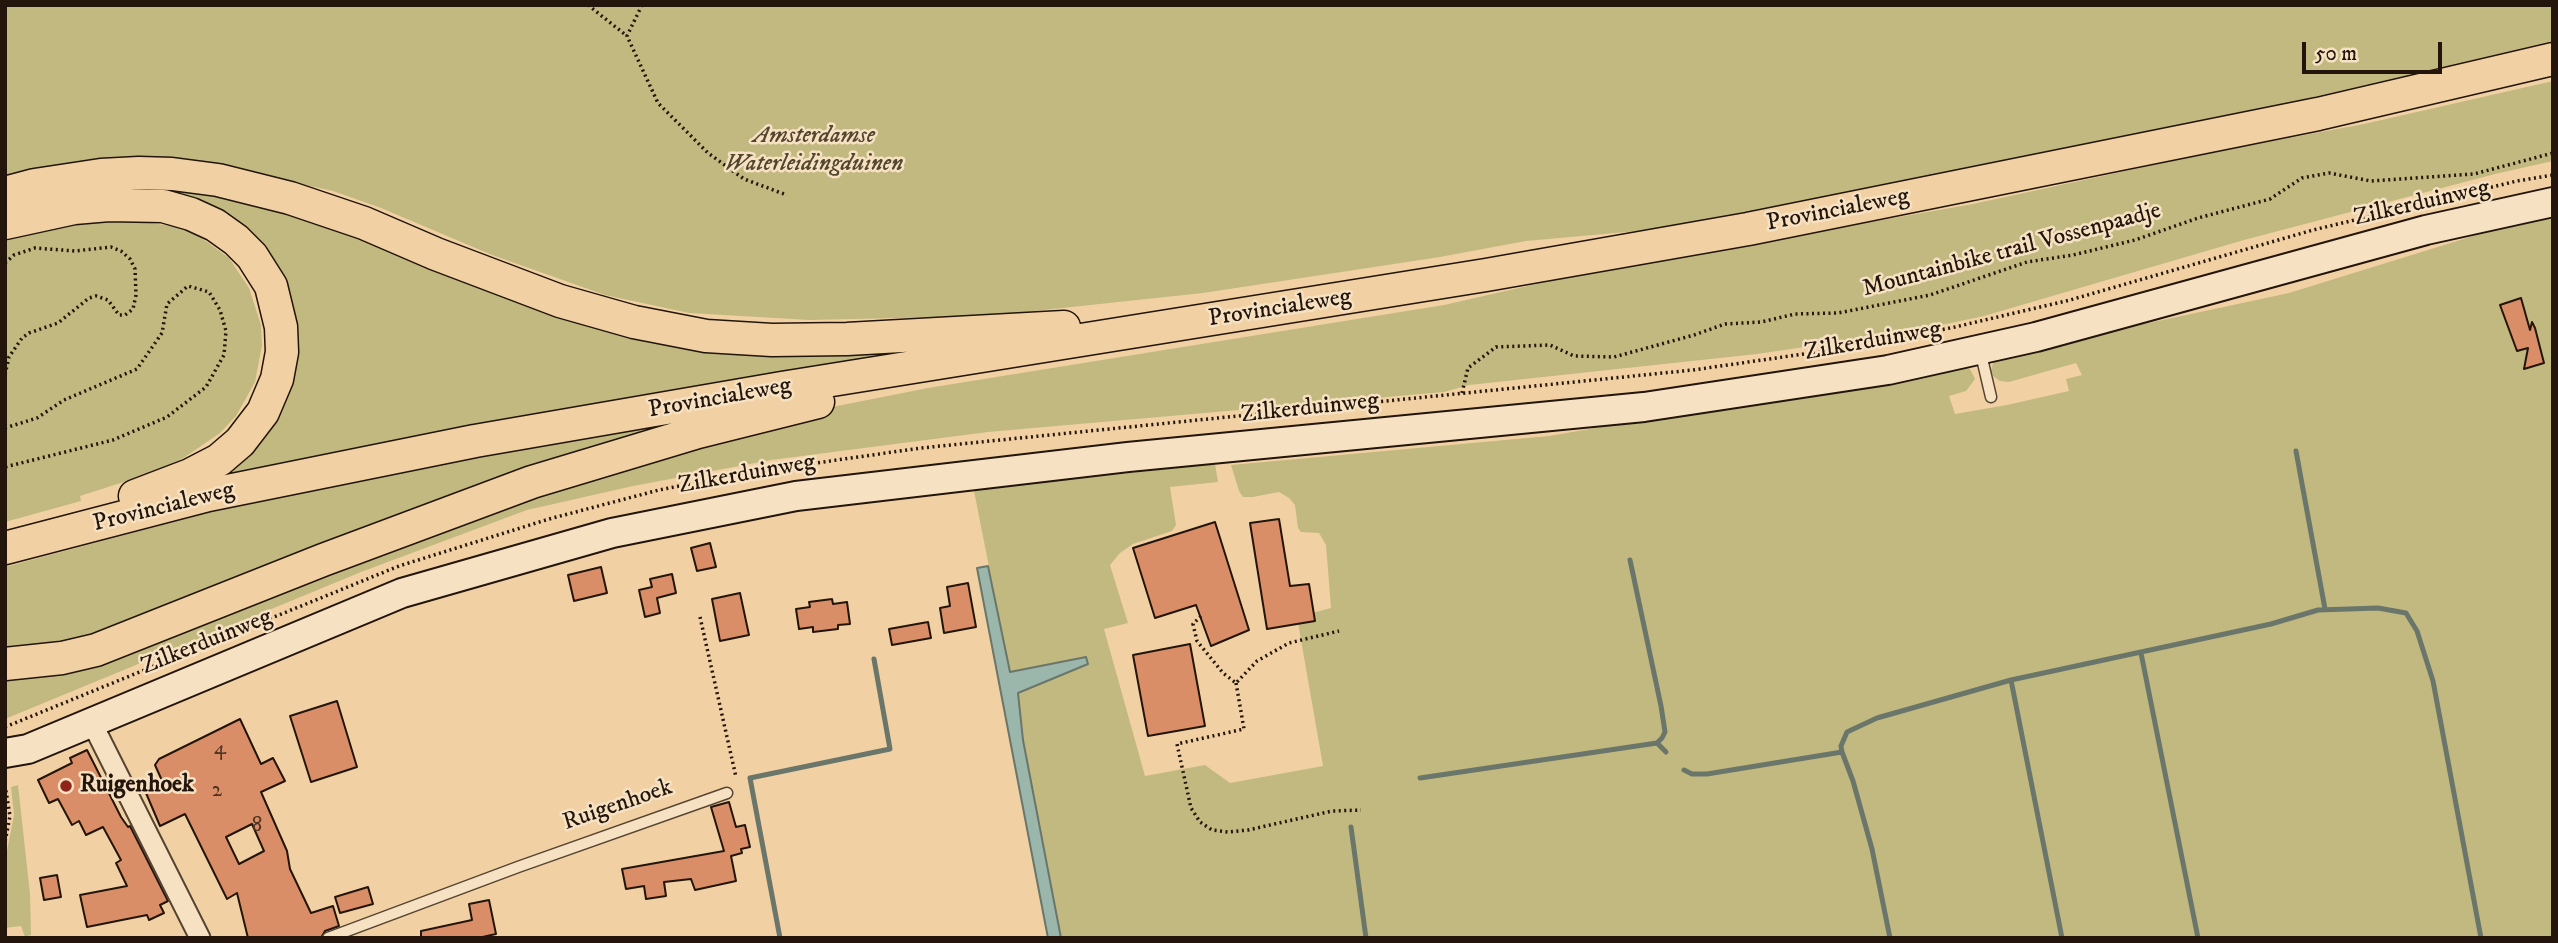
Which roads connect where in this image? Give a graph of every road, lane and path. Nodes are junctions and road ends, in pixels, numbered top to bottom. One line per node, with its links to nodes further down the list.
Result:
1 (588, 5): 3 (path)
2 (642, 5): 3 (path)
3 (627, 36): 8 (path)
4 (2553, 59): 12 (main road, Provincialeweg)
5 (2553, 153): 16 (path, Mountainbike trail Vossenpaadje)
6 (2553, 175): 16 (path, Zilkerduinweg)
7 (5, 193): 12 (main road)
8 (784, 194)
9 (2553, 202): 13 (street, Zilkerduinweg)
10 (5, 223): 20 (main road)
11 (5, 263): 15 (path)
12 (1167, 327): 14 (main road, Provincialeweg)
13 (1980, 350): 17 (lane); 26 (street, Zilkerduinweg)
14 (949, 362): 20 (main road, Provincialeweg); 24 (main road)
15 (5, 375)
16 (1461, 394): 27 (path, Zilkerduinweg)
17 (1991, 397)
18 (5, 428): 19 (path)
19 (5, 467)
20 (14, 546)
21 (1201, 616): 25 (path)
22 (700, 617): 30 (path)
23 (1339, 631): 25 (path)
24 (5, 664)
25 (1236, 683): 33 (path)
26 (96, 721): 28 (street, Zilkerduinweg); 35 (street)
27 (5, 727)
28 (17, 751): 29 (street, Zilkerduinweg)
29 (5, 768)
30 (736, 776)
31 (5, 785): 34 (path)
32 (727, 793): 36 (lane, Ruigenhoek)
33 (1361, 810)
34 (5, 842)
35 (200, 938)
36 (328, 938)

